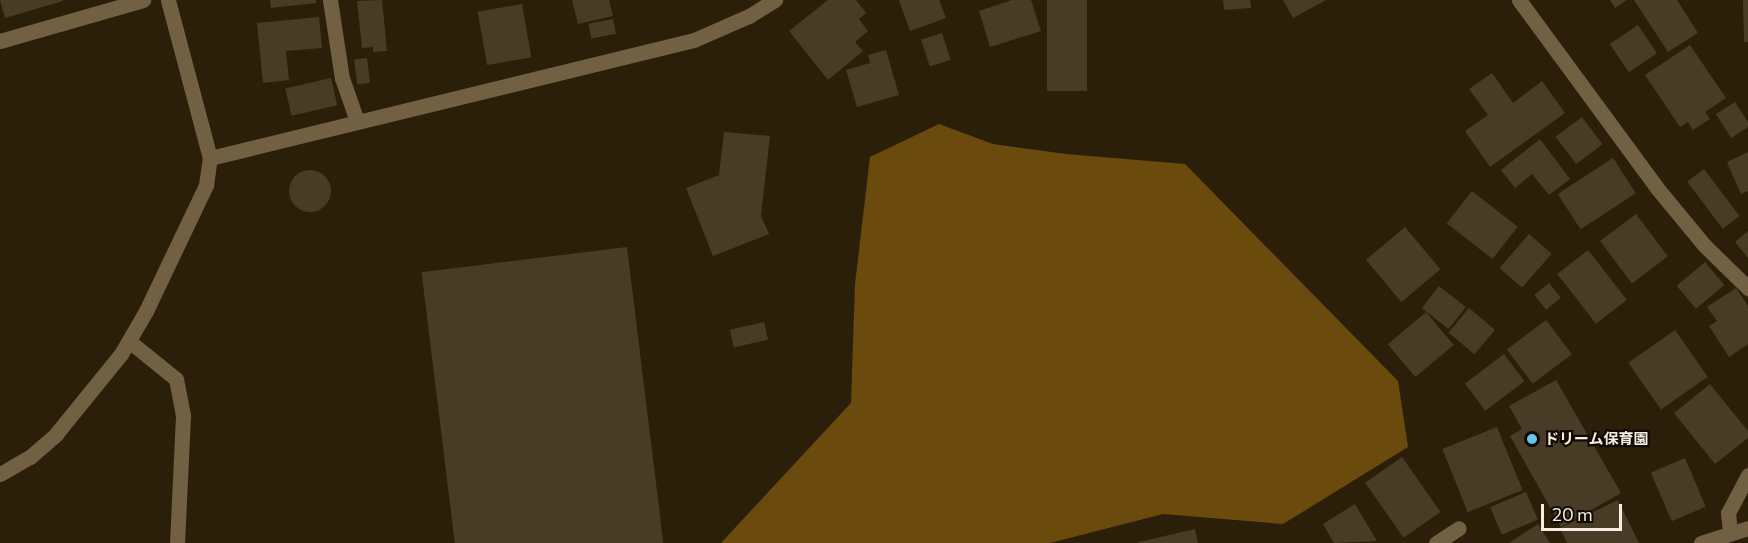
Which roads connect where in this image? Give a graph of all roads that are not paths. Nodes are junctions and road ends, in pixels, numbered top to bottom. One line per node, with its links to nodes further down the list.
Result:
1 (143, 0): 6 (street)
2 (168, 0): 8 (street)
3 (330, 0): 7 (street)
4 (776, 0): 7 (street)
5 (1519, 0): 9 (street)
6 (0, 41)
7 (357, 121): 8 (street)
8 (210, 158): 10 (street)
9 (1748, 288)
10 (129, 341): 11 (street); 16 (street)
11 (0, 474)
12 (1748, 475): 15 (street)
13 (1460, 528): 17 (street)
14 (1748, 528): 15 (street)
15 (1730, 532): 18 (street)
16 (177, 543)
17 (1436, 543)
18 (1701, 543)

